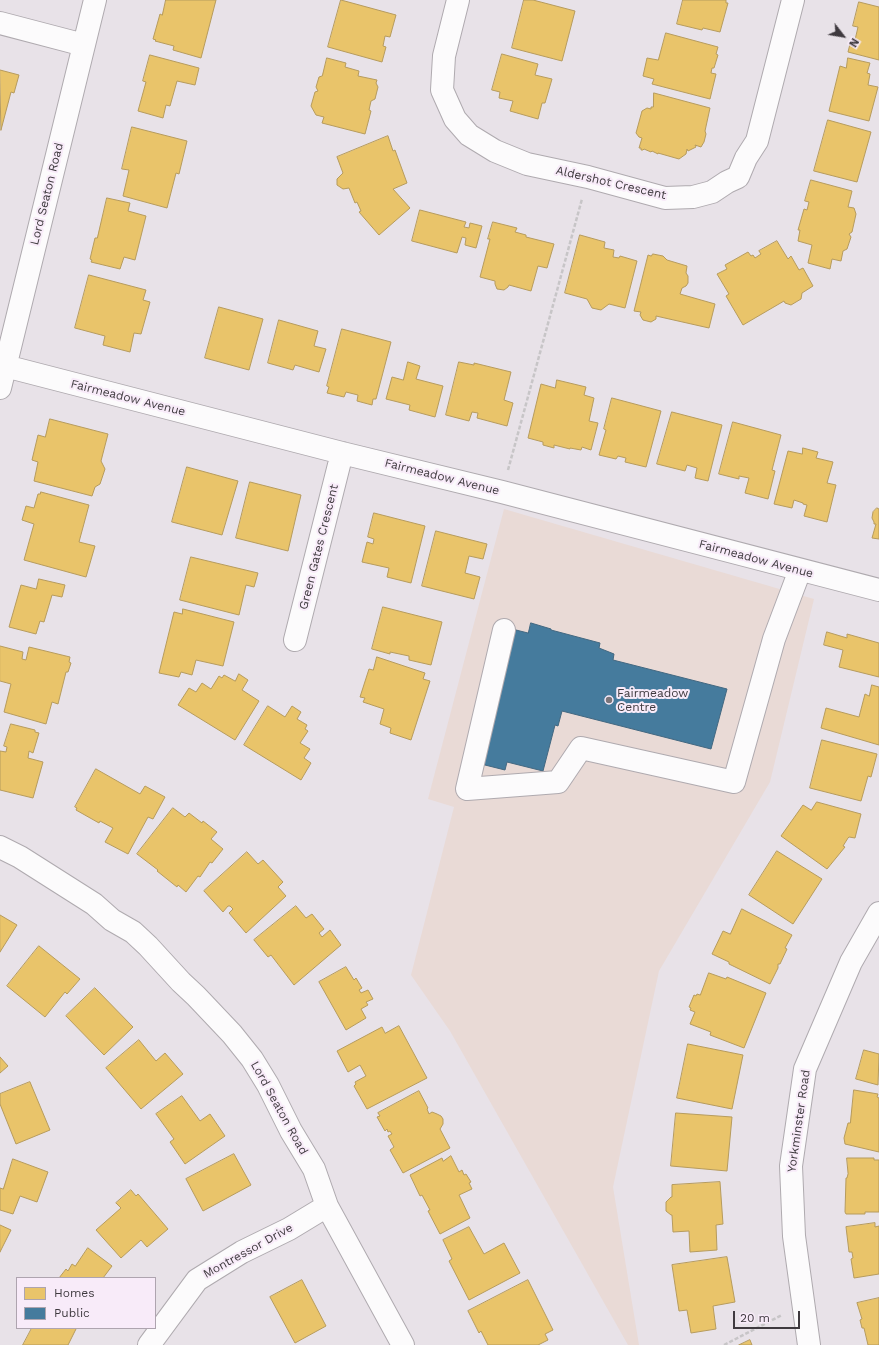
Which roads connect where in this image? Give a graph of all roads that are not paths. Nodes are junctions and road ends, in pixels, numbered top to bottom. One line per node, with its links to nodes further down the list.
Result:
1 (95, 0): 5 (street, Lord Seaton Road)
2 (458, 0): 3 (street, Aldershot Crescent)
3 (793, 0)
4 (0, 23): 5 (street)
5 (84, 45): 6 (street, Lord Seaton Road)
6 (6, 366): 7 (street, Lord Seaton Road); 8 (street, Fairmeadow Avenue)
7 (0, 388)
8 (342, 453): 9 (street, Fairmeadow Avenue); 12 (street, Green Gates Crescent)
9 (800, 570): 10 (street, Fairmeadow Avenue); 11 (street)
10 (879, 590)
11 (504, 630)
12 (295, 640)
13 (0, 847): 15 (street, Lord Seaton Road)
14 (879, 913): 18 (street, Yorkminster Road)
15 (327, 1206): 16 (street, Montressor Drive); 17 (street, Lord Seaton Road)
16 (149, 1345)
17 (403, 1345)
18 (809, 1345)

